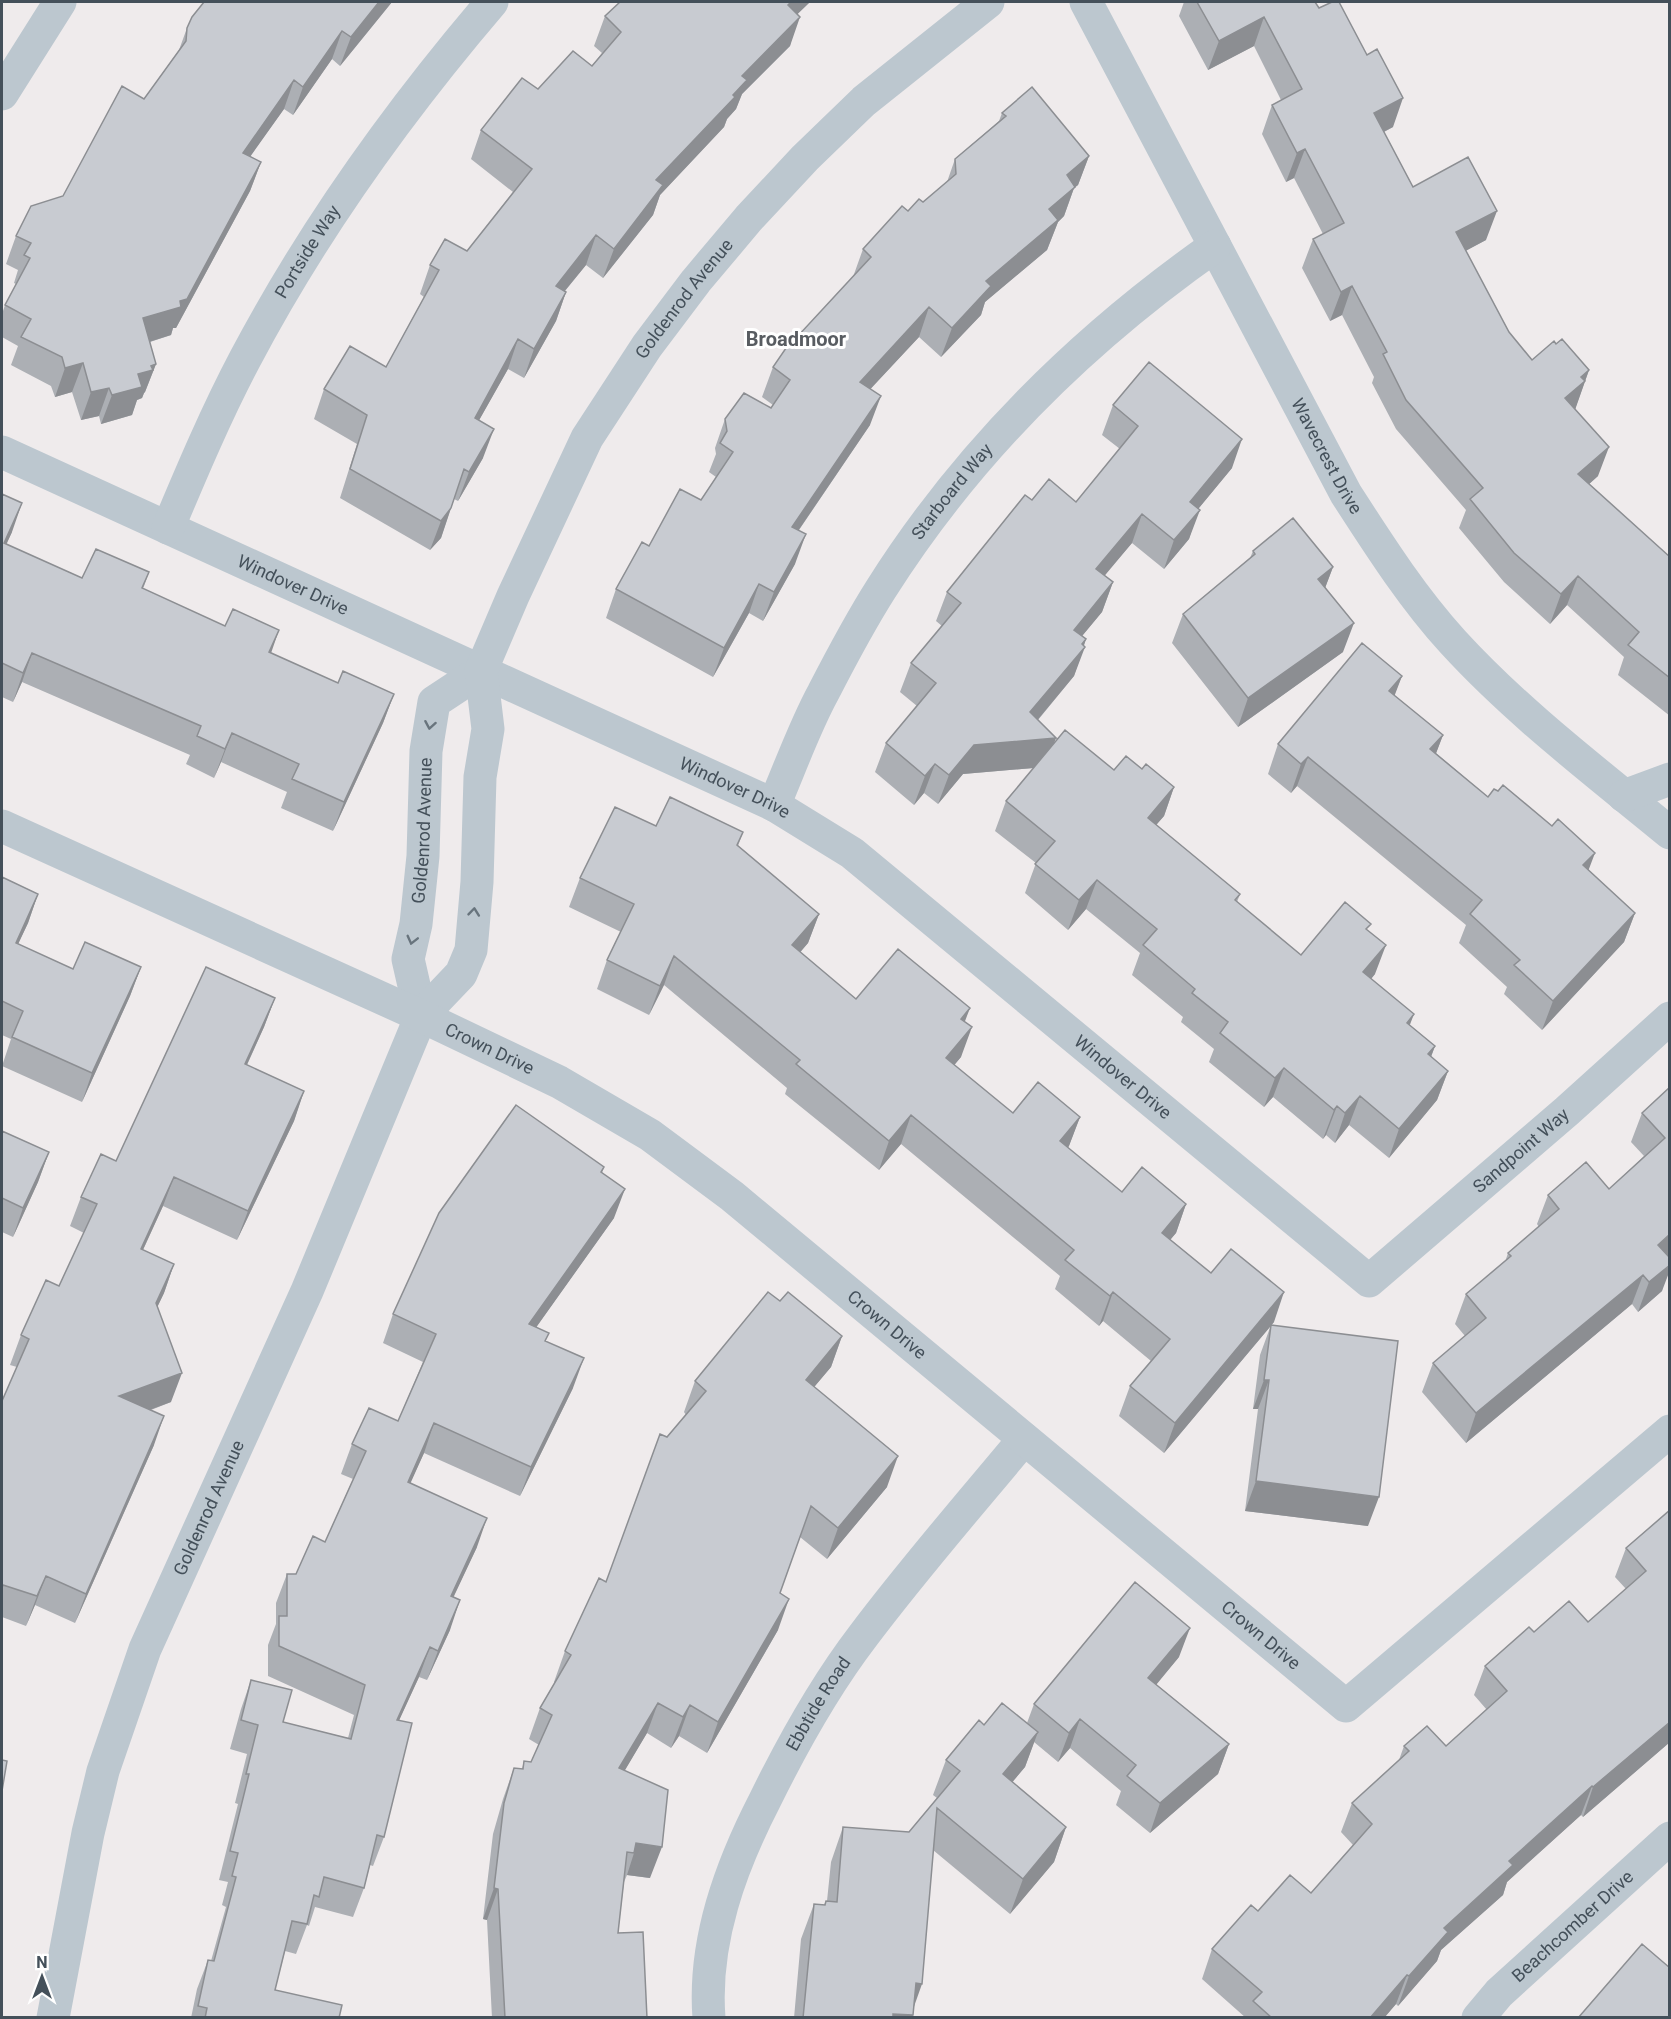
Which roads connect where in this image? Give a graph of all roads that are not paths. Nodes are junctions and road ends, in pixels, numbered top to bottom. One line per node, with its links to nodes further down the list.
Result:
1 (60, 2): 5 (street)
2 (492, 2): 8 (street, Portside Way)
3 (988, 2): 9 (street, Goldenrod Avenue)
4 (1086, 2): 6 (street, Wavecrest Drive)
5 (2, 94)
6 (1215, 246): 11 (street, Wavecrest Drive); 12 (street, Starboard Way)
7 (2, 452): 8 (street, Windover Drive)
8 (168, 528): 9 (street, Windover Drive)
9 (481, 671): 12 (street, Windover Drive); 15 (street, Goldenrod Avenue, one-way to 9); 15 (street, Goldenrod Avenue, one-way to 15)
10 (1670, 779): 11 (street)
11 (1624, 795): 14 (street, Wavecrest Drive)
12 (774, 806): 17 (street, Windover Drive)
13 (2, 826): 15 (street, Crown Drive)
14 (1670, 833)
15 (421, 1016): 19 (street, Crown Drive); 21 (street, Goldenrod Avenue)
16 (1670, 1017): 17 (street, Sandpoint Way)
17 (1369, 1281)
18 (1670, 1431): 19 (street, Crown Drive)
19 (1024, 1439): 22 (street, Ebbtide Road)
20 (1670, 1838): 23 (street, Beachcomber Drive)
21 (53, 2018)
22 (709, 2018)
23 (1478, 2018)

